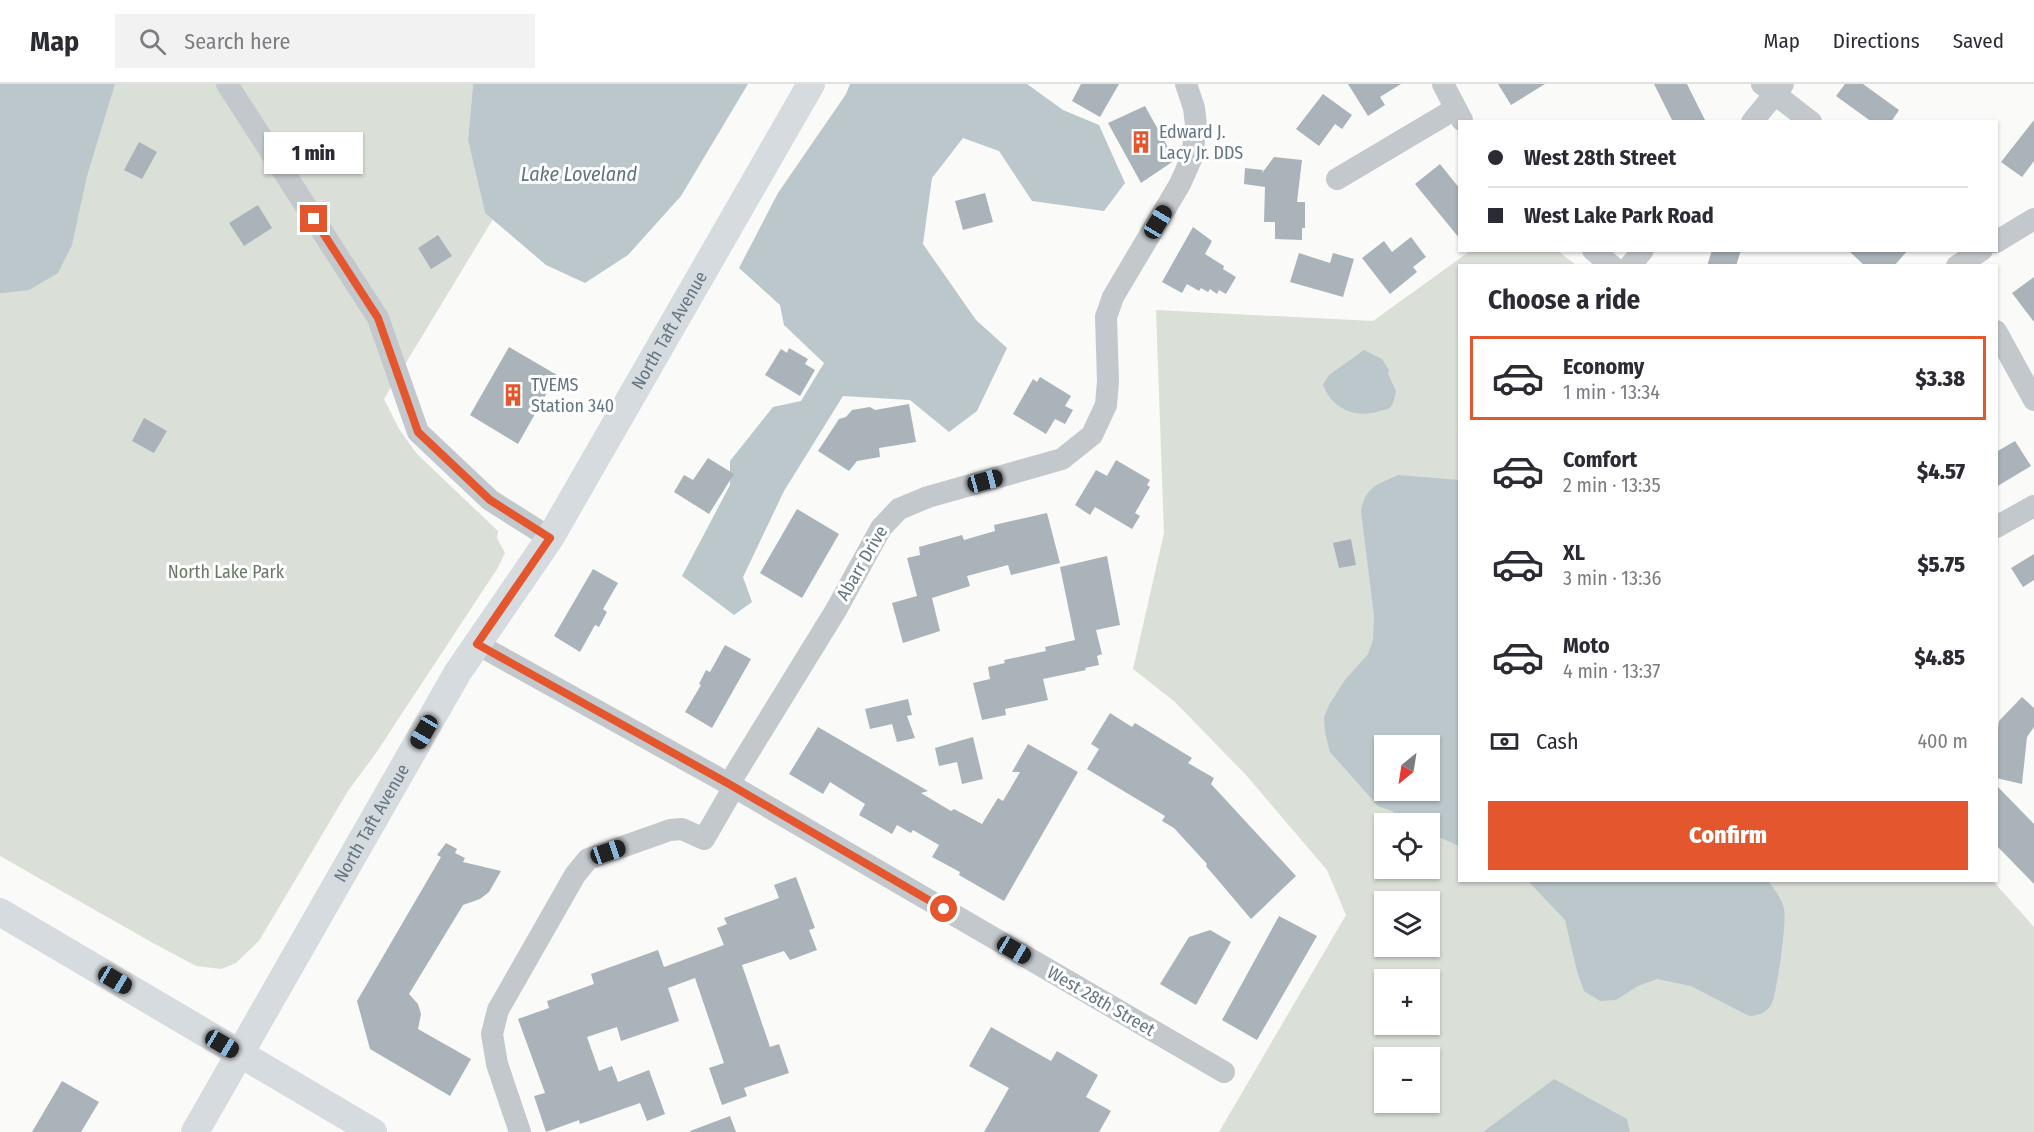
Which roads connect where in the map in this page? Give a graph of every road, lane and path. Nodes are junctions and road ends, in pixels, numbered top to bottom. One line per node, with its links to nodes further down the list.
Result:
1 (227, 84): 20 (street)
2 (811, 84): 20 (main road, North Taft Avenue)
3 (1186, 84): 22 (street, Abarr Drive)
4 (1443, 84): 6 (street)
5 (1773, 87): 7 (street); 8 (street)
6 (1459, 115): 9 (street)
7 (1753, 120)
8 (1809, 120)
9 (1337, 179)
10 (2034, 219): 11 (street)
11 (1998, 241)
12 (1595, 252): 14 (street)
13 (1979, 252): 15 (street)
14 (1610, 264)
15 (1960, 264)
16 (1998, 334): 17 (street)
17 (2034, 400)
18 (2034, 506): 19 (street)
19 (1998, 526)
20 (550, 538): 21 (main road, North Taft Avenue)
21 (477, 644): 22 (street, West 28th Street); 24 (main road, North Taft Avenue)
22 (731, 786): 25 (street, West 28th Street); 28 (street, Abarr Drive)
23 (0, 912): 24 (main road)
24 (240, 1054): 26 (main road, North Taft Avenue); 27 (main road)
25 (1224, 1072)
26 (195, 1132)
27 (373, 1132)
28 (520, 1132)

